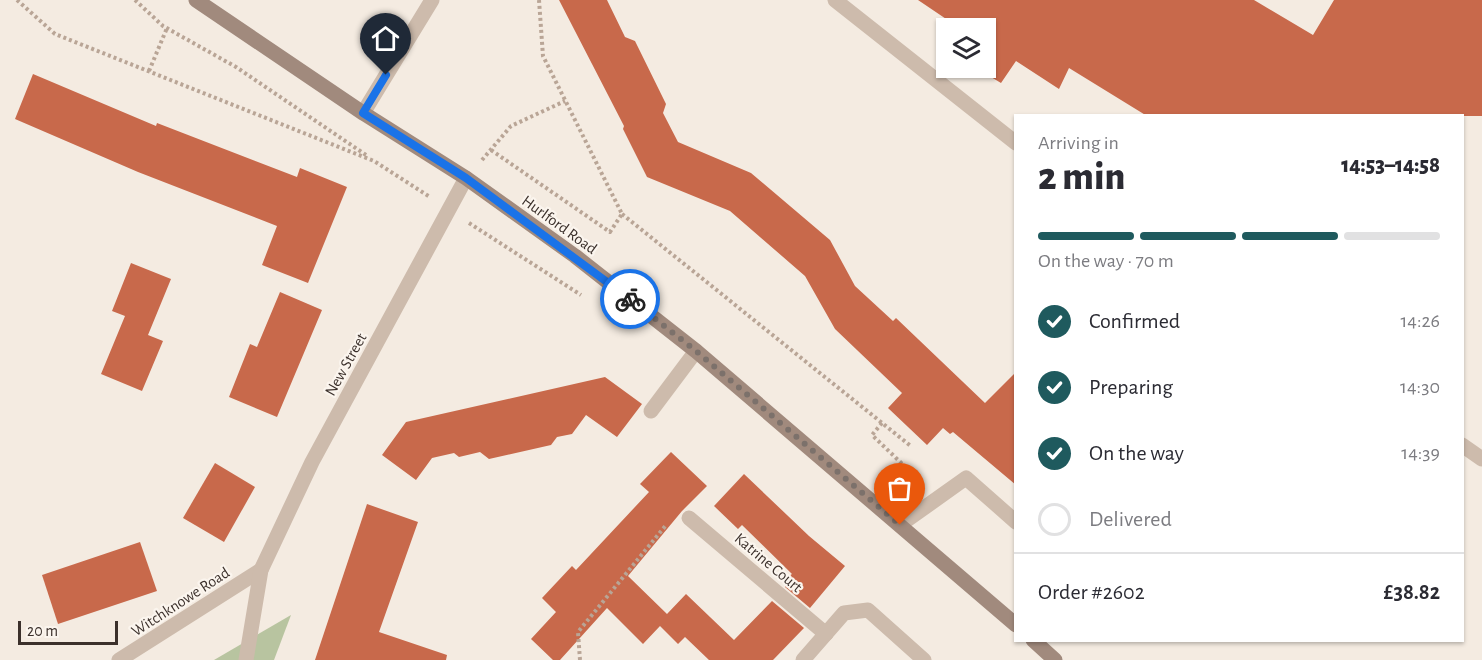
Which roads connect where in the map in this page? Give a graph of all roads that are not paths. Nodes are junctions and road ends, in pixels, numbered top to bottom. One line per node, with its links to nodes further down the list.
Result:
1 (195, 0): 4 (main road, Hurlford Road)
2 (432, 0): 4 (street)
3 (835, 0): 5 (street)
4 (363, 113): 6 (main road, Hurlford Road)
5 (1014, 141)
6 (466, 178): 7 (main road, Hurlford Road); 14 (street, New Street)
7 (696, 351): 8 (street); 13 (main road, Hurlford Road)
8 (651, 411)
9 (1464, 446): 10 (street)
10 (1482, 459)
11 (689, 518): 16 (street, Katrine Court)
12 (1014, 520): 13 (street)
13 (900, 525): 15 (main road, Hurlford Road)
14 (261, 570): 18 (street, Witchknowe Road); 19 (street, New Street)
15 (1014, 623)
16 (826, 634): 20 (street); 21 (street)
17 (1035, 642): 22 (main road)
18 (124, 659)
19 (246, 660)
20 (804, 660)
21 (924, 660)
22 (1055, 660)

